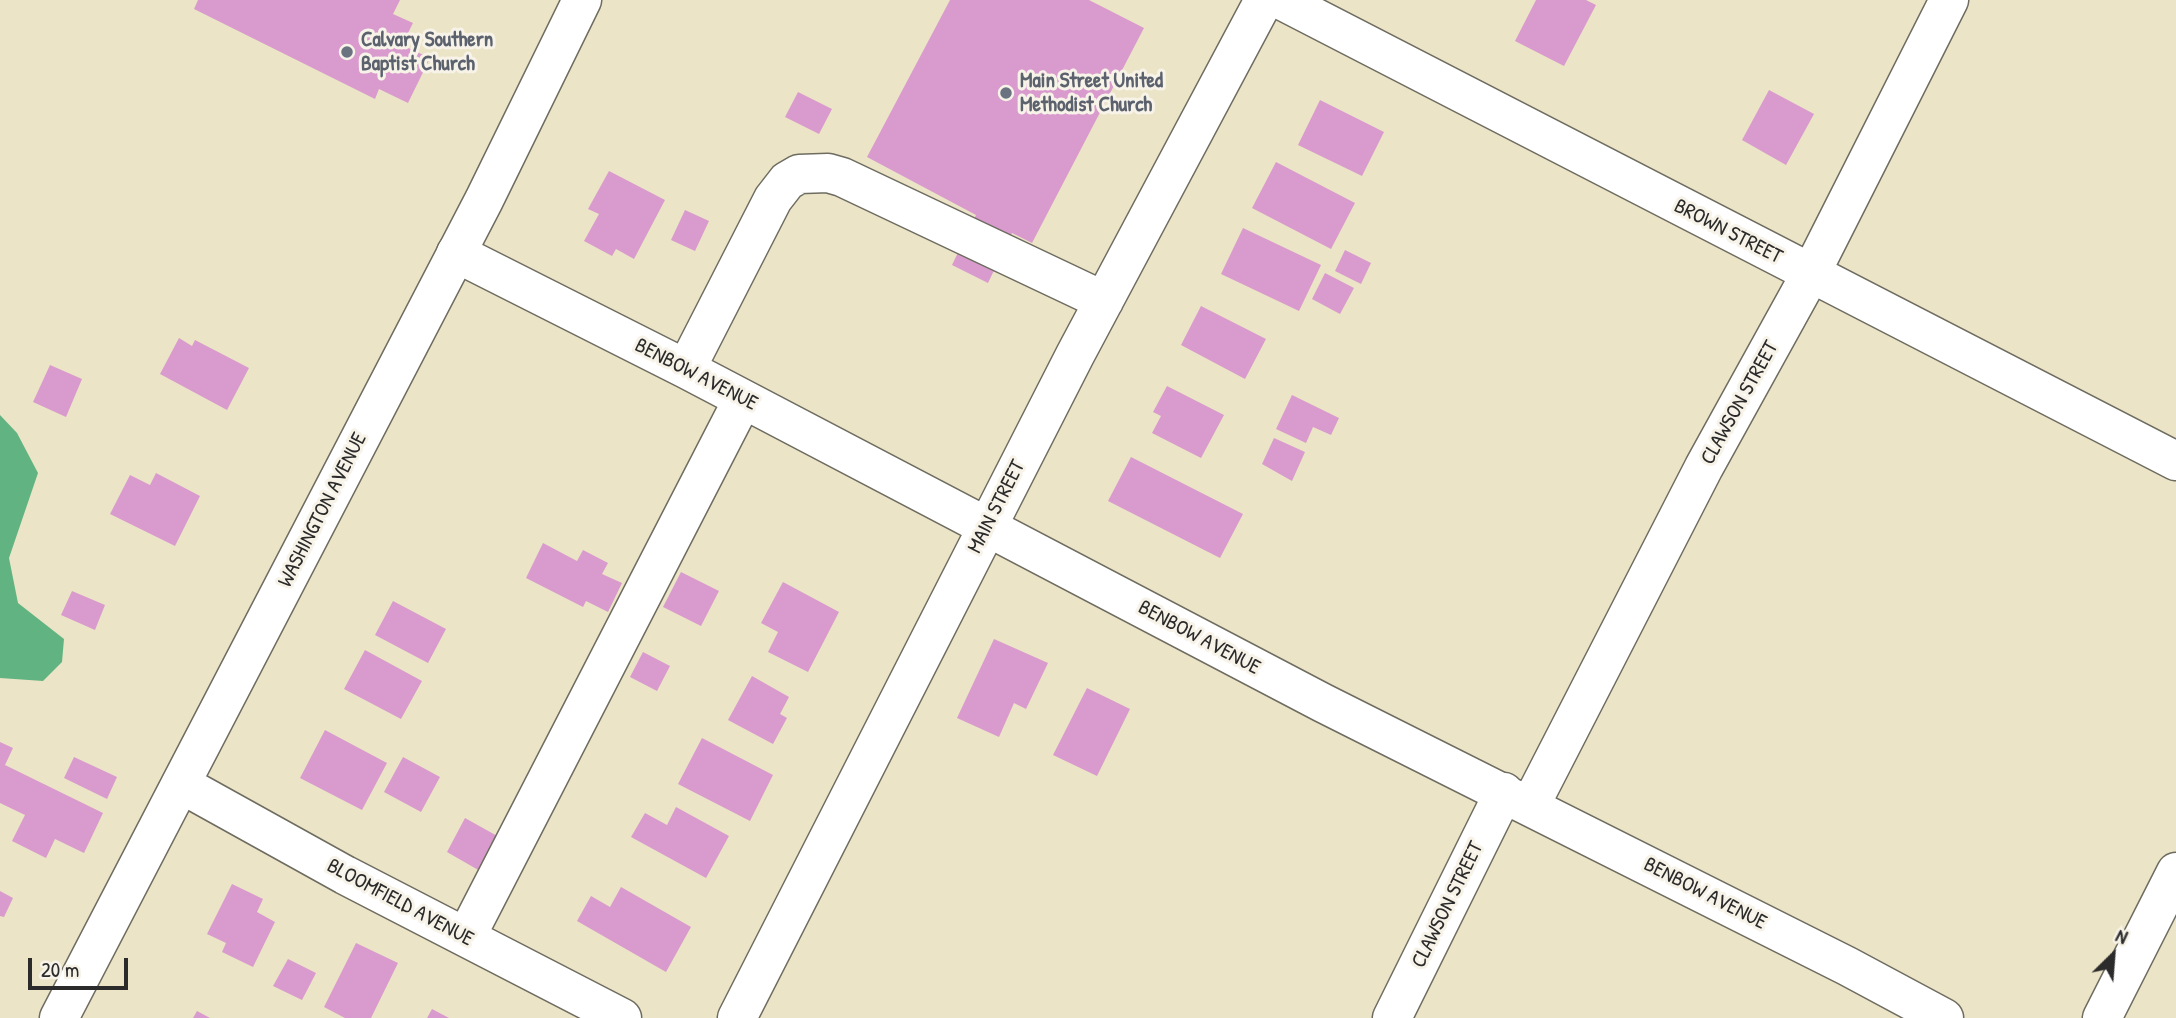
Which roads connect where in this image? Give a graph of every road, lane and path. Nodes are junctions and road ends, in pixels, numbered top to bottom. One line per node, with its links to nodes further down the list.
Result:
1 (582, 0): 5 (street, WASHINGTON AVENUE)
2 (1264, 0): 7 (street, MAIN STREET)
3 (1281, 0): 6 (street, BROWN STREET)
4 (1949, 0): 6 (street, CLAWSON STREET)
5 (456, 253): 8 (street, BENBOW AVENUE); 12 (street, WASHINGTON AVENUE)
6 (1810, 275): 10 (street, BROWN STREET); 13 (street, CLAWSON STREET)
7 (1104, 301): 8 (street); 11 (street, MAIN STREET)
8 (685, 369): 9 (street, BENBOW AVENUE)
9 (744, 399): 11 (street, BENBOW AVENUE); 15 (street)
10 (2176, 461)
11 (988, 527): 13 (street, BENBOW AVENUE); 18 (street, MAIN STREET)
12 (181, 785): 15 (street, BLOOMFIELD AVENUE); 16 (street, WASHINGTON AVENUE)
13 (1517, 799): 19 (street, CLAWSON STREET); 20 (street, BENBOW AVENUE)
14 (2176, 872): 21 (street)
15 (466, 937): 17 (street, BLOOMFIELD AVENUE)
16 (59, 1018)
17 (622, 1018)
18 (737, 1018)
19 (1392, 1018)
20 (1944, 1018)
21 (2102, 1018)

